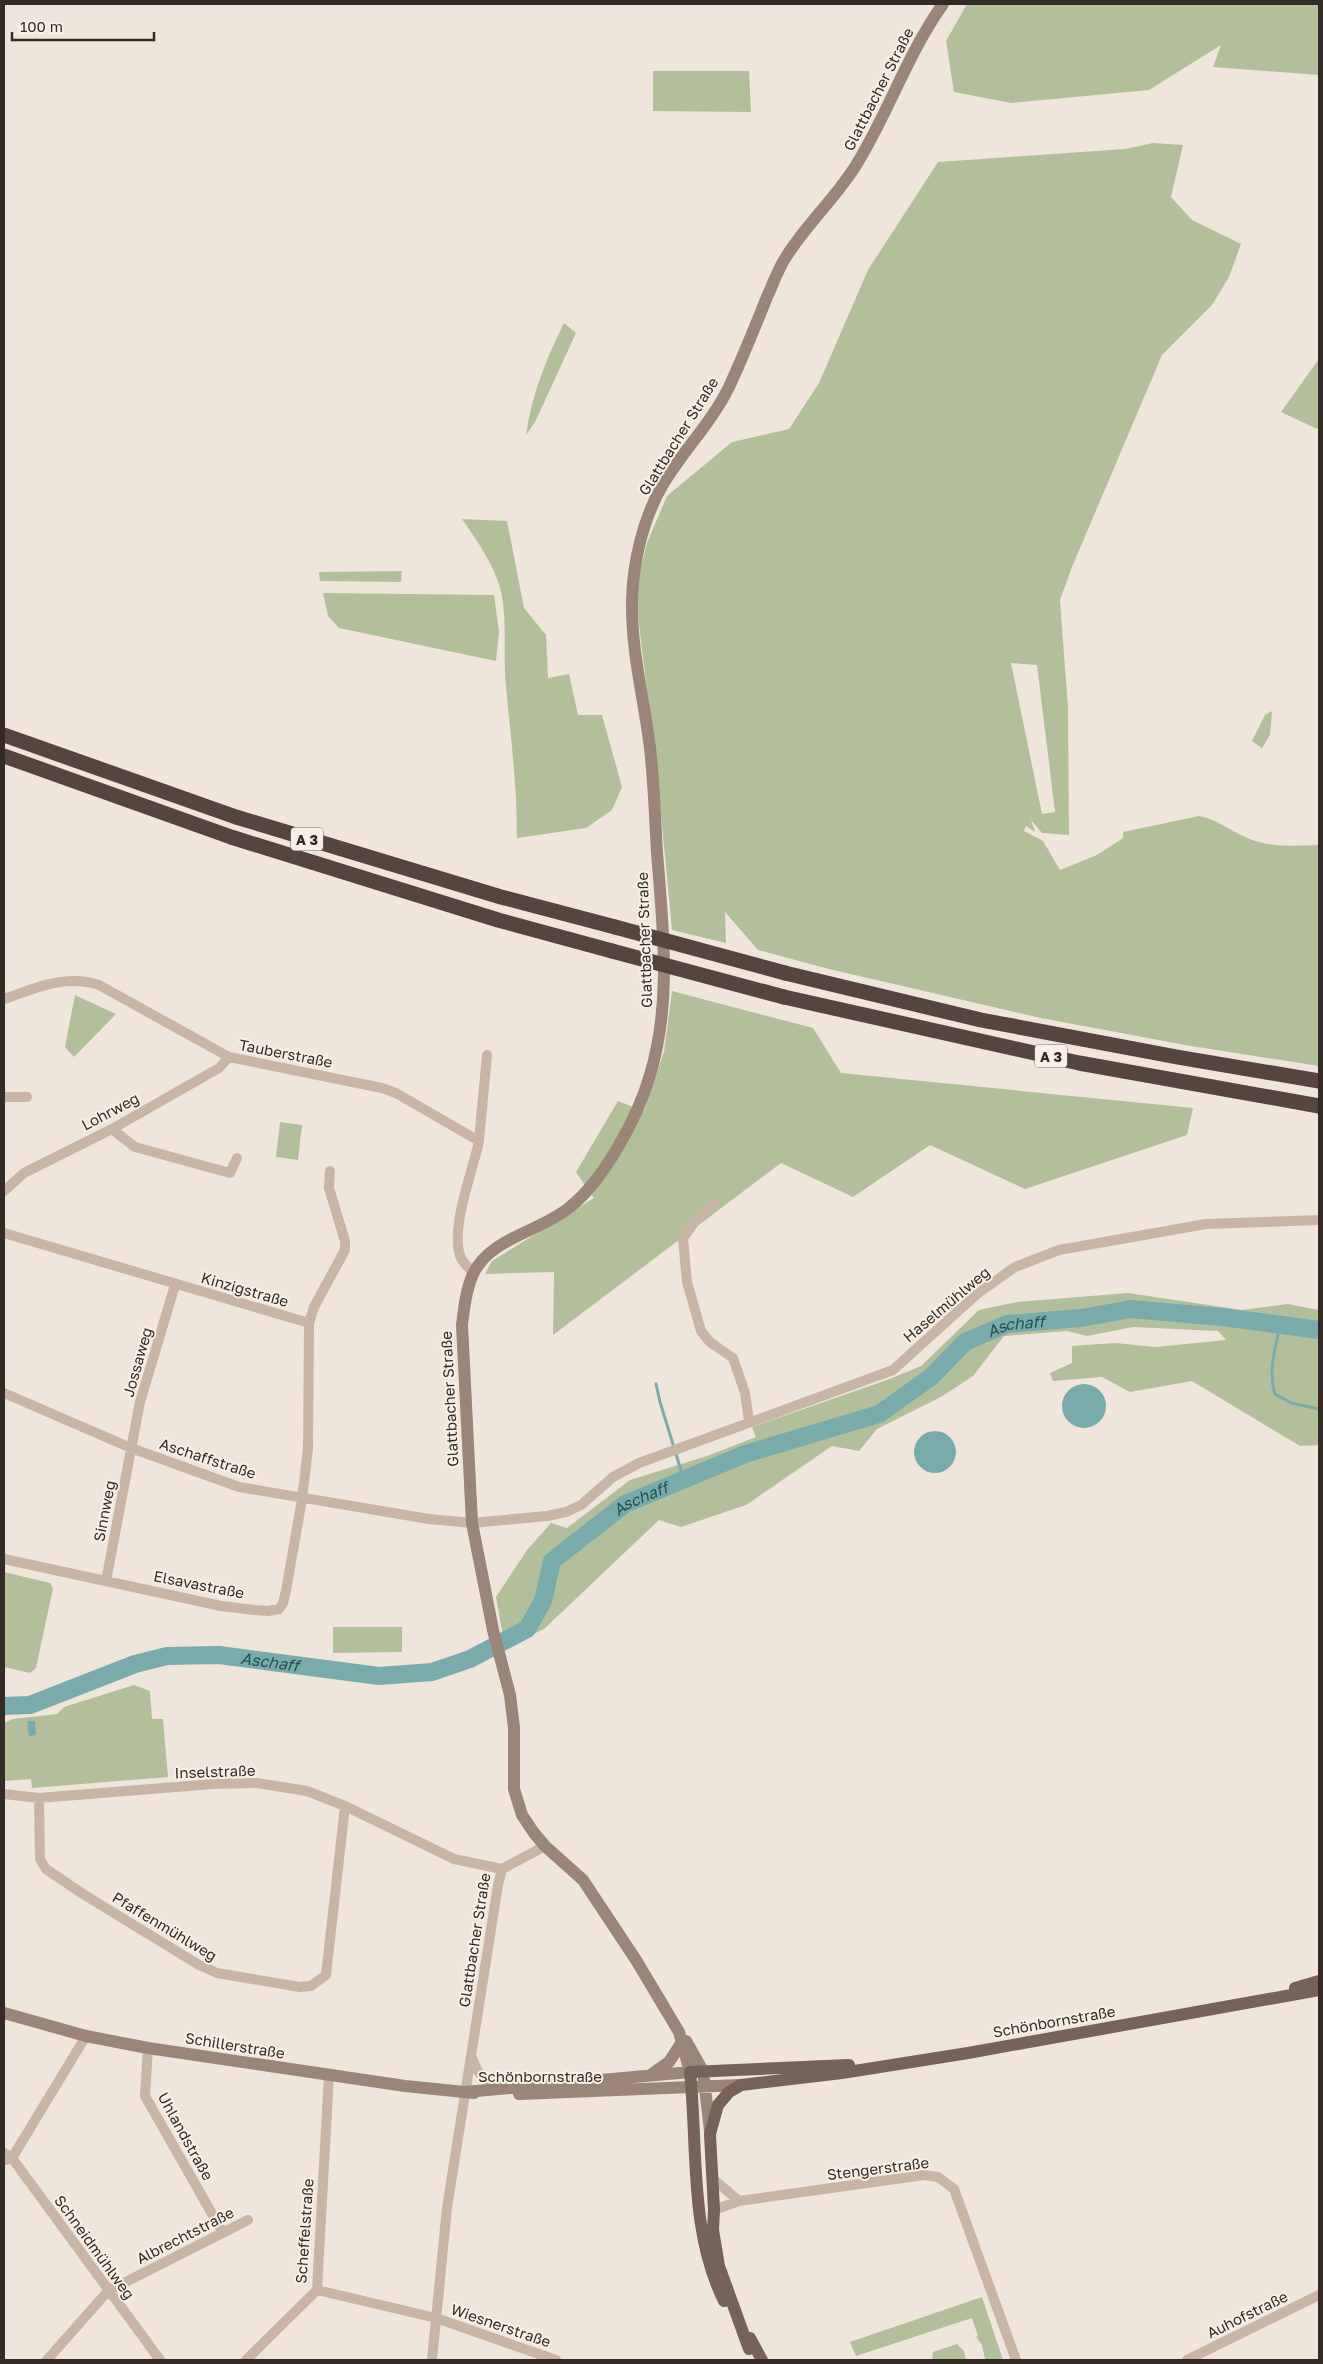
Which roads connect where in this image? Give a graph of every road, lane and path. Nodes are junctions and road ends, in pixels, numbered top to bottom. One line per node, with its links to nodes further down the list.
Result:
1 (943, 4): 19 (street, Glattbacher Straße)
2 (4, 735): 7 (highway, A 3, bridge)
3 (4, 756): 10 (highway, A 3, bridge)
4 (4, 999): 6 (street, Tauberstraße)
5 (488, 1055): 12 (street)
6 (229, 1057): 11 (street, Lohrweg); 12 (street, Tauberstraße)
7 (1319, 1081)
8 (4, 1096): 9 (street)
9 (27, 1097)
10 (1319, 1106)
11 (112, 1129): 13 (street); 15 (street, Lohrweg)
12 (480, 1141): 19 (street)
13 (238, 1158)
14 (330, 1171): 21 (street)
15 (4, 1192)
16 (715, 1202): 23 (street)
17 (1319, 1220): 23 (street, Haselmühlweg)
18 (4, 1233): 20 (street, Kinzigstraße)
19 (474, 1273): 26 (street, Glattbacher Straße)
20 (175, 1285): 21 (street, Kinzigstraße); 24 (street, Jossaweg)
21 (309, 1324): 25 (street)
22 (4, 1393): 24 (street, Aschaffstraße)
23 (749, 1422): 26 (street, Haselmühlweg)
24 (131, 1448): 25 (street, Aschaffstraße); 28 (street, Sinnweg)
25 (302, 1499): 26 (street, Aschaffstraße); 28 (street, Elsavastraße)
26 (472, 1522): 32 (street, Glattbacher Straße)
27 (4, 1559): 28 (street, Elsavastraße)
28 (106, 1581)
29 (4, 1794): 30 (street, Inselstraße)
30 (39, 1798): 31 (street, Inselstraße); 31 (street, Pfaffenmühlweg)
31 (345, 1806): 33 (street, Inselstraße)
32 (545, 1846): 33 (street, Glattbacher Straße); 37 (street)
33 (502, 1869): 39 (street, Glattbacher Straße)
34 (1318, 1989): 40 (main road, Schönbornstraße)
35 (4, 2013): 36 (street, Schillerstraße)
36 (86, 2036): 38 (street, Schillerstraße); 51 (street)
37 (680, 2037): 41 (street); 42 (street); 43 (street)
38 (148, 2048): 44 (street, Schillerstraße); 56 (street, Uhlandstraße)
39 (471, 2058): 47 (street); 49 (street, Glattbacher Straße)
40 (891, 2065): 41 (main road, Schönbornstraße); 45 (main road, Schönbornstraße)
41 (703, 2071): 42 (main road, Schönbornstraße); 46 (street)
42 (690, 2072): 43 (street, Schönbornstraße); 48 (main road)
43 (652, 2074): 47 (street, Schönbornstraße)
44 (329, 2076): 49 (street, Schillerstraße); 57 (street, Scheffelstraße)
45 (741, 2084): 46 (street, Schönbornstraße); 50 (main road)
46 (706, 2086): 48 (street, Schönbornstraße); 50 (street)
47 (514, 2087): 49 (street, Schönbornstraße)
48 (692, 2087): 49 (street, Schönbornstraße); 61 (main road)
49 (465, 2092): 60 (street, Glattbacher Straße)
50 (710, 2134): 52 (main road)
51 (6, 2157): 58 (street, Schneidmühlweg)
52 (712, 2178): 53 (street); 54 (main road)
53 (739, 2200): 54 (street, Stengerstraße); 69 (street, Stengerstraße)
54 (714, 2210): 61 (main road)
55 (248, 2220): 56 (street, Albrechtstraße)
56 (223, 2232): 58 (street, Albrechtstraße)
57 (317, 2290): 60 (street); 65 (street, Scheffelstraße)
58 (108, 2291): 63 (street); 64 (street, Schneidmühlweg)
59 (1319, 2295): 70 (street, Auhofstraße)
60 (436, 2318): 66 (street, Glattbacher Straße); 67 (street, Wiesnerstraße)
61 (736, 2318): 62 (main road); 68 (main road)
62 (750, 2356)
63 (47, 2360)
64 (160, 2360)
65 (246, 2360)
66 (432, 2360)
67 (556, 2360)
68 (762, 2360)
69 (1016, 2360)
70 (1187, 2360)

